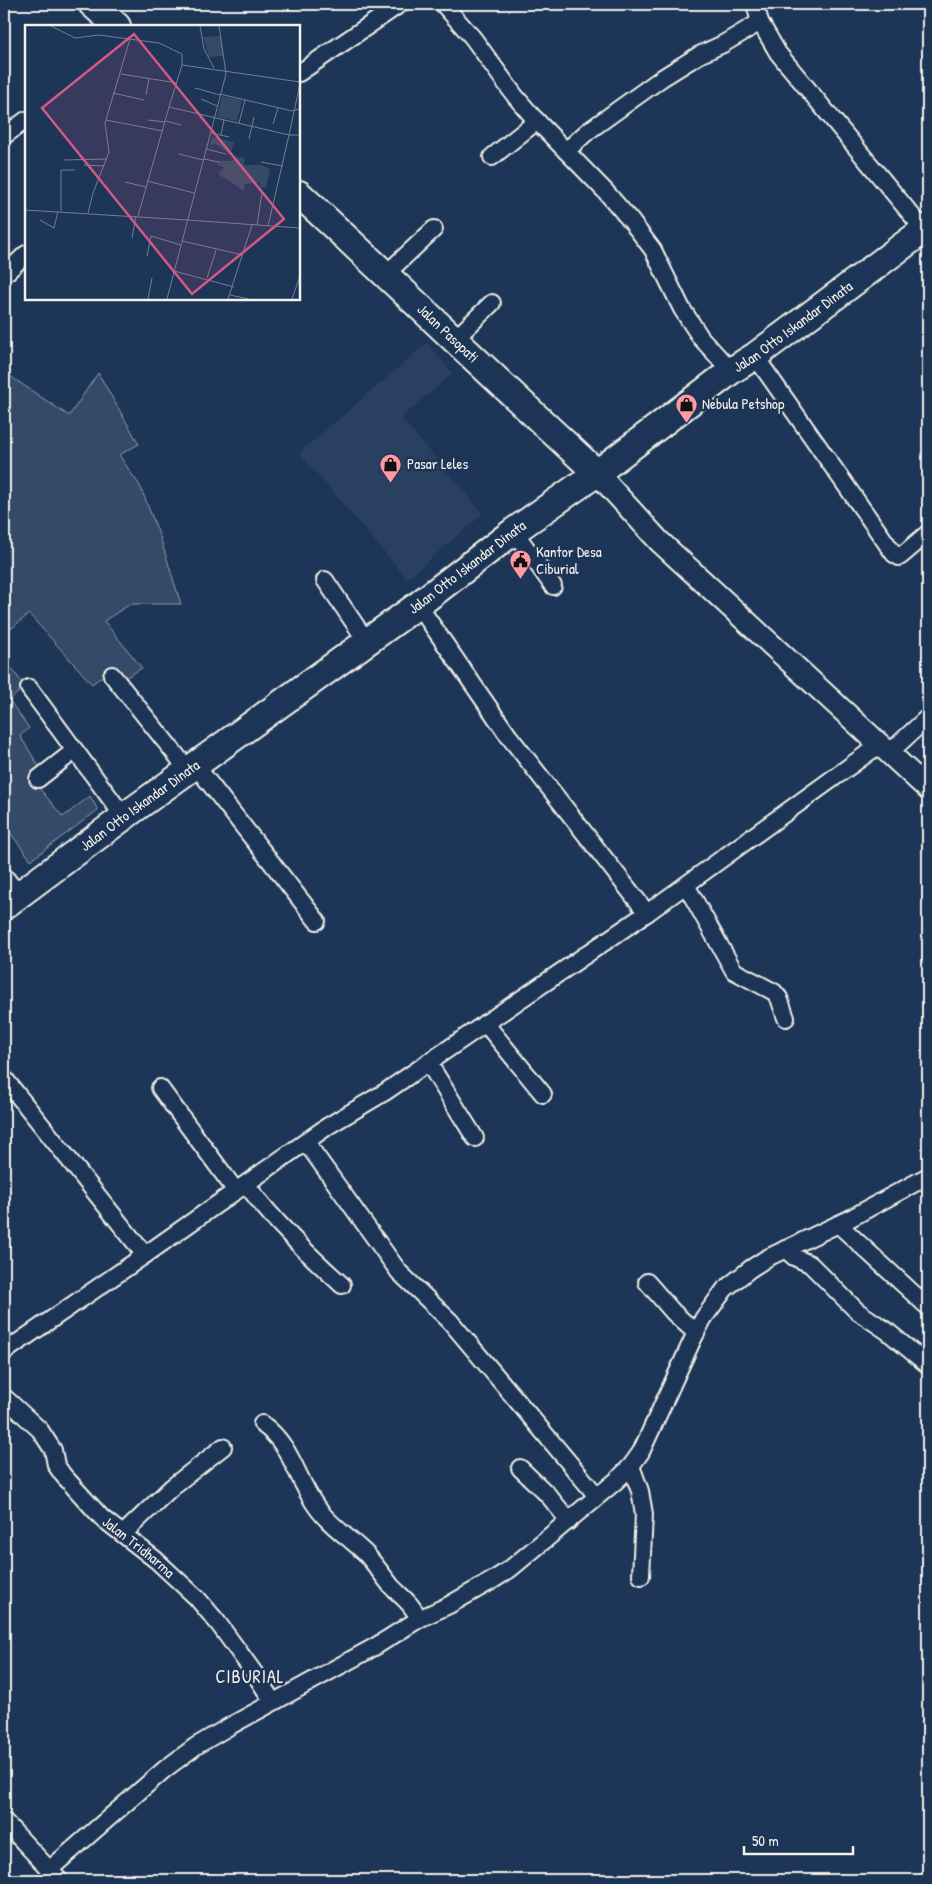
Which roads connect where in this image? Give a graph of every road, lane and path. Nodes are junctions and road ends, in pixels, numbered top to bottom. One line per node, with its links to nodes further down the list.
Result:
1 (92, 4): 6 (main road)
2 (400, 4): 7 (street)
3 (443, 4): 9 (street)
4 (755, 4): 5 (street)
5 (760, 22): 11 (street); 15 (street)
6 (116, 25)
7 (300, 72)
8 (25, 121): 10 (street)
9 (537, 121): 11 (street); 12 (street)
10 (4, 136)
11 (566, 151): 22 (street)
12 (492, 158)
13 (300, 195): 18 (main road, Jalan Pasopati)
14 (434, 228): 18 (street)
15 (926, 228): 21 (main road, Jalan Otto Iskandar Dinata)
16 (25, 255): 17 (street)
17 (8, 271)
18 (386, 274): 20 (main road, Jalan Pasopati)
19 (492, 303): 20 (street)
20 (455, 340): 23 (main road, Jalan Pasopati)
21 (755, 356): 22 (main road, Jalan Otto Iskandar Dinata); 25 (street)
22 (731, 371): 23 (main road, Jalan Otto Iskandar Dinata)
23 (597, 473): 24 (main road, Jalan Otto Iskandar Dinata); 33 (street)
24 (514, 531): 27 (street); 28 (main road, Jalan Otto Iskandar Dinata)
25 (928, 533)
26 (325, 580): 29 (street)
27 (553, 586)
28 (418, 605): 29 (main road, Jalan Otto Iskandar Dinata); 41 (street)
29 (367, 642): 35 (main road, Jalan Otto Iskandar Dinata)
30 (112, 675): 35 (street)
31 (29, 688): 34 (street)
32 (928, 718): 33 (street)
33 (884, 749): 37 (street); 39 (street)
34 (74, 751): 36 (street); 38 (street)
35 (193, 768): 38 (main road, Jalan Otto Iskandar Dinata); 42 (street)
36 (38, 779)
37 (928, 789)
38 (124, 817): 40 (main road, Jalan Otto Iskandar Dinata)
39 (686, 885): 41 (street); 43 (street)
40 (9, 893)
41 (647, 913): 44 (street)
42 (317, 920)
43 (786, 1018)
44 (485, 1023): 45 (street); 48 (street)
45 (428, 1062): 49 (street); 50 (street)
46 (4, 1078): 55 (street)
47 (160, 1088): 52 (street)
48 (543, 1094)
49 (475, 1138)
50 (306, 1142): 52 (street); 67 (street)
51 (928, 1176): 53 (street)
52 (241, 1188): 55 (street); 57 (street)
53 (838, 1224): 54 (street); 58 (street)
54 (785, 1249): 59 (street); 61 (street)
55 (144, 1256): 60 (street)
56 (647, 1282): 59 (street)
57 (342, 1285)
58 (928, 1307)
59 (696, 1333): 65 (street)
60 (4, 1352)
61 (928, 1365)
62 (4, 1397): 69 (street, Jalan Tridharma)
63 (262, 1424): 71 (street)
64 (223, 1447): 69 (street)
65 (631, 1466): 67 (street); 70 (street)
66 (520, 1468): 68 (street)
67 (597, 1496): 68 (street)
68 (569, 1521): 71 (street)
69 (123, 1534): 72 (street, Jalan Tridharma)
70 (641, 1576)
71 (419, 1619): 72 (street)
72 (272, 1702): 74 (street)
73 (4, 1821): 74 (street)
74 (54, 1875)

